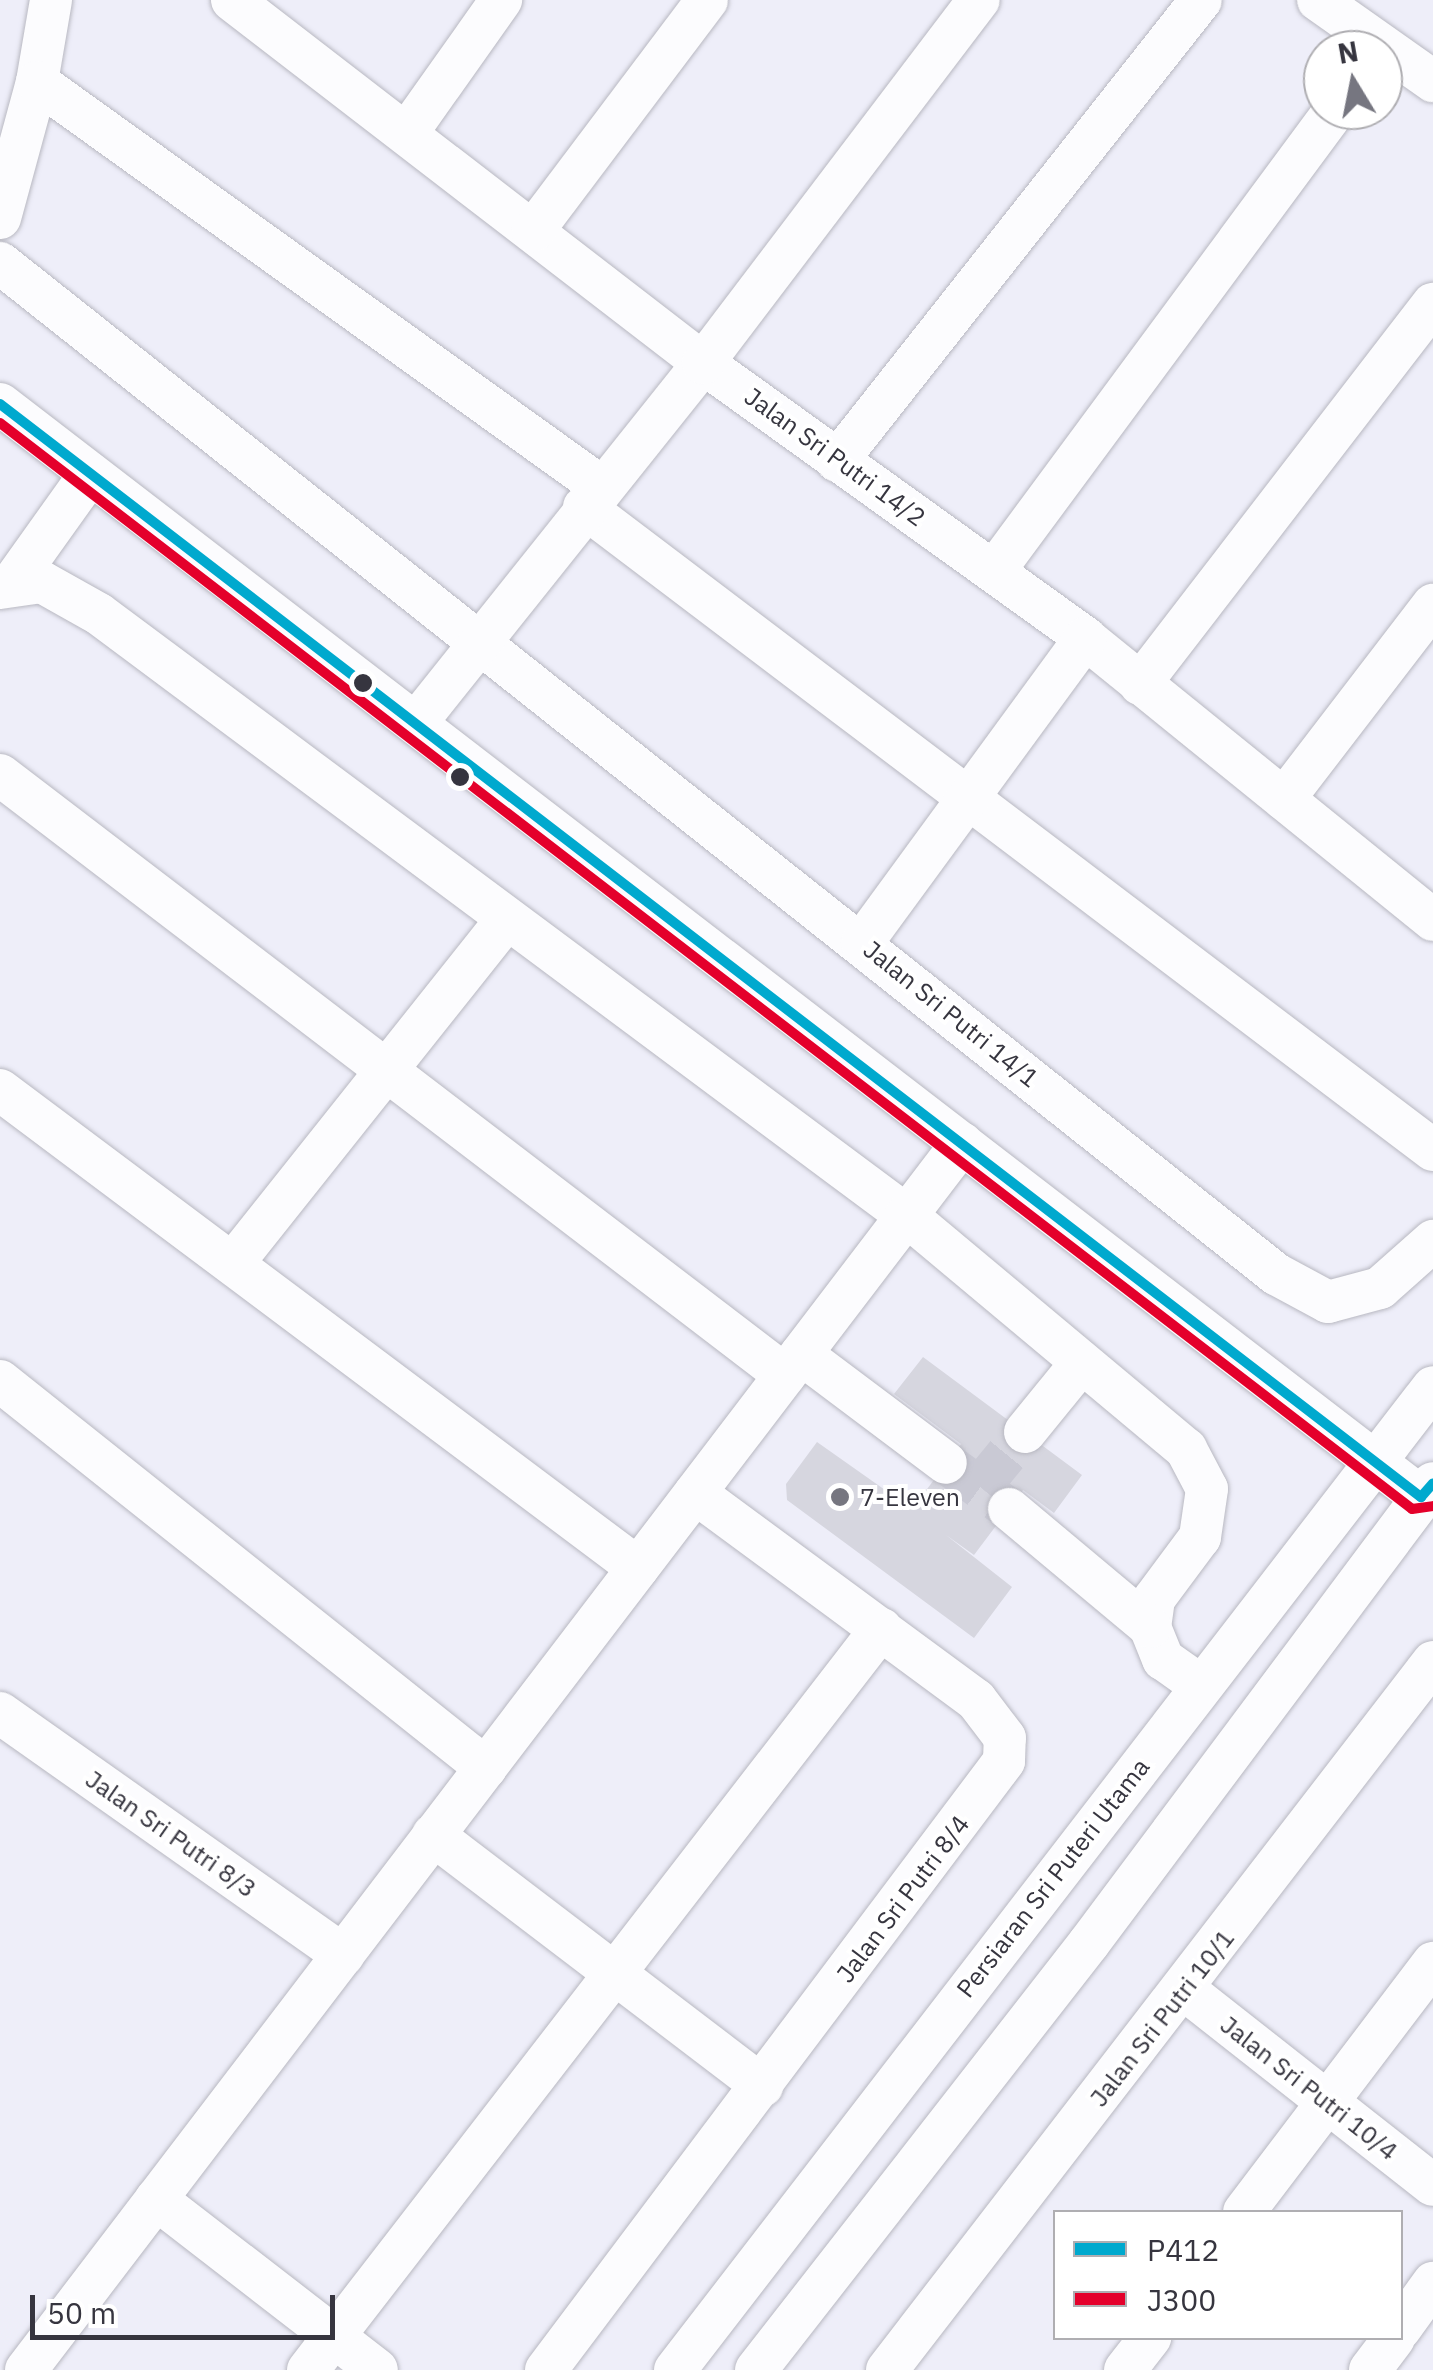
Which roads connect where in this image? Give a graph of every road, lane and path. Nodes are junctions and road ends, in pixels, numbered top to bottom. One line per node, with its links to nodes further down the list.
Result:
1 (52, 0): 9 (street)
2 (232, 0): 11 (street, Jalan Sri Putri 14/2)
3 (501, 0): 11 (street)
4 (707, 0): 13 (street)
5 (980, 0): 16 (street)
6 (1201, 0): 18 (street)
7 (1318, 0): 8 (street)
8 (1433, 81)
9 (37, 82): 12 (street); 20 (street)
10 (1320, 130): 21 (street)
11 (407, 133): 13 (street, Jalan Sri Putri 14/2)
12 (0, 218)
13 (533, 230): 16 (street, Jalan Sri Putri 14/2)
14 (0, 262): 25 (street, Jalan Sri Putri 14/1)
15 (1433, 304): 26 (street)
16 (704, 363): 18 (street, Jalan Sri Putri 14/2); 20 (street)
17 (0, 404): 19 (street)
18 (837, 461): 21 (street, Jalan Sri Putri 14/2)
19 (90, 474): 22 (street); 27 (street)
20 (592, 497): 25 (street); 29 (street)
21 (995, 570): 24 (street, Jalan Sri Putri 14/2)
22 (6, 585): 31 (street)
23 (1433, 605): 30 (street)
24 (1085, 638): 26 (street, Jalan Sri Putri 14/2); 29 (street)
25 (480, 640): 27 (street); 33 (street, Jalan Sri Putri 14/1)
26 (1140, 684): 30 (street, Jalan Sri Putri 14/2)
27 (416, 724): 36 (street)
28 (0, 775): 34 (street)
29 (965, 797): 33 (street); 37 (street)
30 (1284, 799): 32 (street, Jalan Sri Putri 14/2)
31 (507, 918): 34 (street); 38 (street)
32 (1433, 920)
33 (862, 942): 39 (street, Jalan Sri Putri 14/1)
34 (384, 1068): 40 (street); 42 (street)
35 (0, 1090): 40 (street)
36 (962, 1143): 38 (street); 46 (street)
37 (1433, 1150)
38 (906, 1215): 41 (street); 42 (street)
39 (1433, 1241)
40 (234, 1262): 51 (street)
41 (1082, 1363): 45 (street); 52 (street)
42 (793, 1365): 47 (street); 49 (street)
43 (0, 1381): 57 (street)
44 (1433, 1387): 46 (street, Persiaran Sri Puteri Utama)
45 (1025, 1432)
46 (1374, 1460): 48 (street); 55 (street, Persiaran Sri Puteri Utama)
47 (946, 1463)
48 (1427, 1490): 77 (street)
49 (696, 1493): 51 (street); 53 (street, Jalan Sri Putri 8/4)
50 (1009, 1510): 52 (street)
51 (638, 1568): 57 (street)
52 (1150, 1626): 55 (street)
53 (881, 1629): 61 (street); 63 (street, Jalan Sri Putri 8/4)
54 (1433, 1662): 62 (street, Jalan Sri Putri 10/1)
55 (1200, 1686): 76 (street, Persiaran Sri Puteri Utama)
56 (0, 1713): 59 (street, Jalan Sri Putri 8/3)
57 (486, 1768): 58 (street)
58 (434, 1835): 59 (street); 61 (street)
59 (343, 1955): 66 (street)
60 (1433, 1963): 64 (street)
61 (612, 1973): 63 (street); 70 (street)
62 (1185, 1990): 64 (street, Jalan Sri Putri 10/4); 78 (street, Jalan Sri Putri 10/1)
63 (762, 2086): 75 (street, Jalan Sri Putri 8/4)
64 (1326, 2105): 65 (street, Jalan Sri Putri 10/4); 67 (street)
65 (1433, 2185)
66 (156, 2199): 70 (street); 72 (street)
67 (1246, 2210)
68 (1433, 2283): 69 (street)
69 (1403, 2328)
70 (334, 2335): 73 (street); 74 (street)
71 (1148, 2340): 79 (street)
72 (26, 2370)
73 (308, 2370)
74 (377, 2370)
75 (546, 2370)
76 (675, 2370)
77 (756, 2370)
78 (887, 2370)
79 (1125, 2370)

